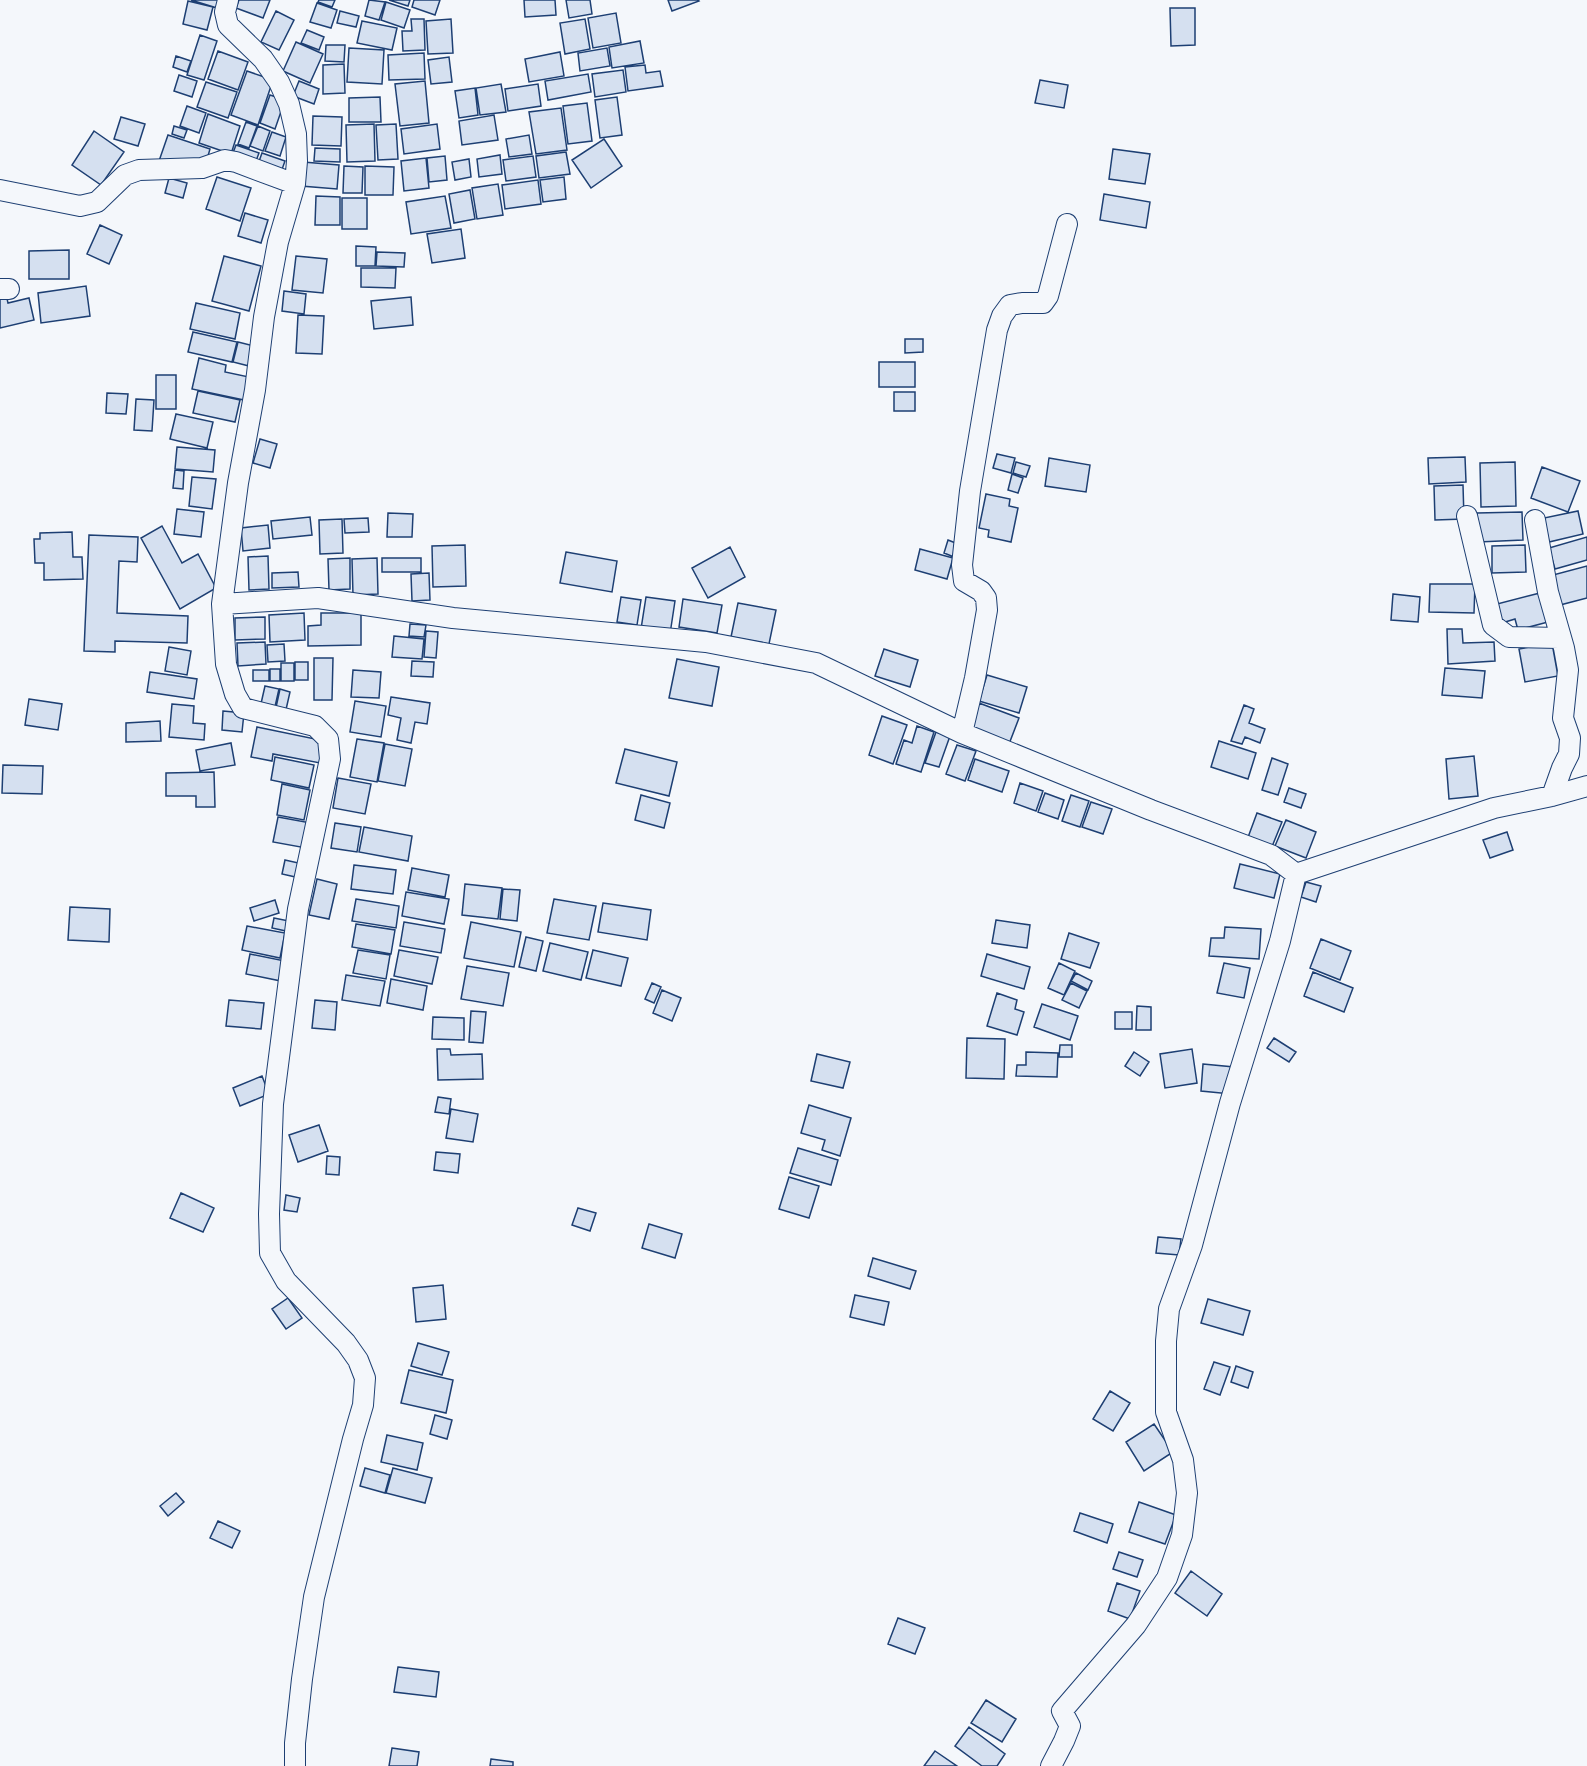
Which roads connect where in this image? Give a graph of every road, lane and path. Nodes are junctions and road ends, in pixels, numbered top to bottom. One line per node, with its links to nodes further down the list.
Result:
1 (228, 0): 2 (street)
2 (294, 184): 3 (street); 7 (street)
3 (0, 190)
4 (1067, 224): 9 (street)
5 (1467, 516): 8 (street)
6 (1535, 520): 8 (street)
7 (222, 604): 9 (street); 13 (street)
8 (1559, 638): 11 (street)
9 (962, 732): 12 (street)
10 (1587, 786): 11 (street)
11 (1552, 796): 12 (street)
12 (1296, 874): 14 (street)
13 (295, 1766)
14 (1051, 1766)

